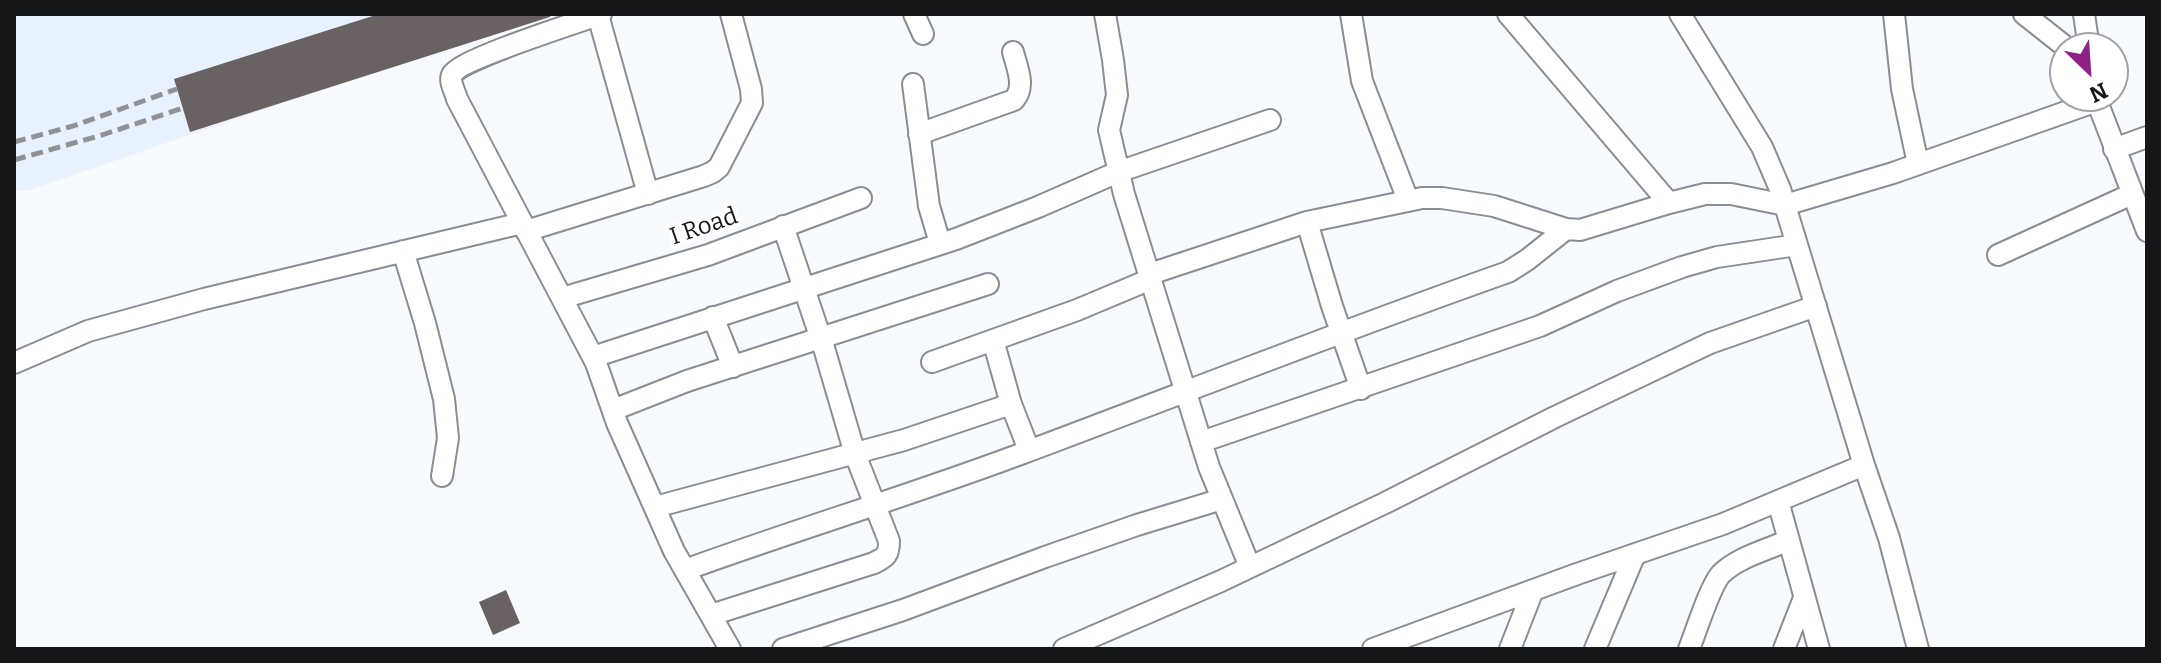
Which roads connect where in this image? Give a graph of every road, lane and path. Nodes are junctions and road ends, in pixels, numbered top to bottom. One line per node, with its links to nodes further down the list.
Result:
1 (600, 14): 22 (street); 30 (street)
2 (731, 14): 22 (street)
3 (914, 14): 10 (street)
4 (1105, 14): 21 (street)
5 (1351, 14): 25 (street)
6 (1508, 14): 26 (street)
7 (1680, 14): 27 (street)
8 (1894, 14): 20 (street)
9 (2024, 14): 11 (street)
10 (923, 34)
11 (2049, 34)
12 (1013, 52): 17 (street)
13 (913, 84): 17 (street)
14 (2060, 112): 20 (street)
15 (2101, 112): 19 (street)
16 (1270, 120): 21 (street)
17 (919, 134): 33 (street)
18 (2147, 137): 19 (street)
19 (2114, 149): 23 (street)
20 (1918, 164): 27 (street)
21 (1118, 172): 33 (street); 37 (street)
22 (648, 194): 30 (street)
23 (2132, 194): 32 (street); 36 (street)
24 (861, 198): 29 (street, I Road)
25 (1408, 200): 28 (street); 31 (street)
26 (1669, 203): 27 (street); 31 (street)
27 (1785, 205): 34 (street)
28 (1307, 222): 37 (street); 43 (street)
29 (783, 226): 39 (street); 40 (street, I Road)
30 (524, 227): 35 (street); 40 (street)
31 (1566, 229): 43 (street)
32 (2147, 231)
33 (940, 243): 39 (street)
34 (1797, 245): 41 (street); 50 (street)
35 (403, 251): 48 (street); 58 (street)
36 (1998, 255)
37 (1151, 277): 45 (street); 51 (street)
38 (988, 284): 44 (street)
39 (804, 288): 42 (street); 44 (street)
40 (562, 298): 46 (street)
41 (1816, 306): 57 (street); 65 (street)
42 (713, 317): 46 (street); 49 (street)
43 (1341, 332): 50 (street); 51 (street)
44 (820, 338): 49 (street); 56 (street)
45 (993, 340): 47 (street); 52 (street)
46 (593, 357): 53 (street)
47 (932, 362)
48 (14, 363)
49 (733, 367): 53 (street)
50 (1361, 389): 54 (street)
51 (1185, 391): 54 (street); 55 (street)
52 (1011, 404): 55 (street); 56 (street)
53 (613, 410): 62 (street)
54 (1201, 442): 59 (street)
55 (1029, 450): 61 (street)
56 (855, 454): 61 (street); 62 (street)
57 (1864, 465): 60 (street); 80 (street)
58 (442, 476)
59 (1222, 499): 65 (street); 72 (street)
60 (1778, 501): 63 (street); 64 (street)
61 (875, 505): 66 (street); 69 (street)
62 (655, 507): 66 (street)
63 (1789, 540): 68 (street); 77 (street)
64 (1635, 554): 67 (street); 76 (street)
65 (1250, 567): 73 (street)
66 (685, 570): 69 (street)
67 (1533, 590): 70 (street); 75 (street)
68 (1804, 598): 78 (street); 79 (street)
69 (711, 615): 71 (street)
70 (1422, 640): 74 (street)
71 (730, 649)
72 (783, 649)
73 (1064, 649)
74 (1373, 649)
75 (1510, 649)
76 (1595, 649)
77 (1689, 649)
78 (1784, 649)
79 (1819, 649)
80 (1918, 649)

